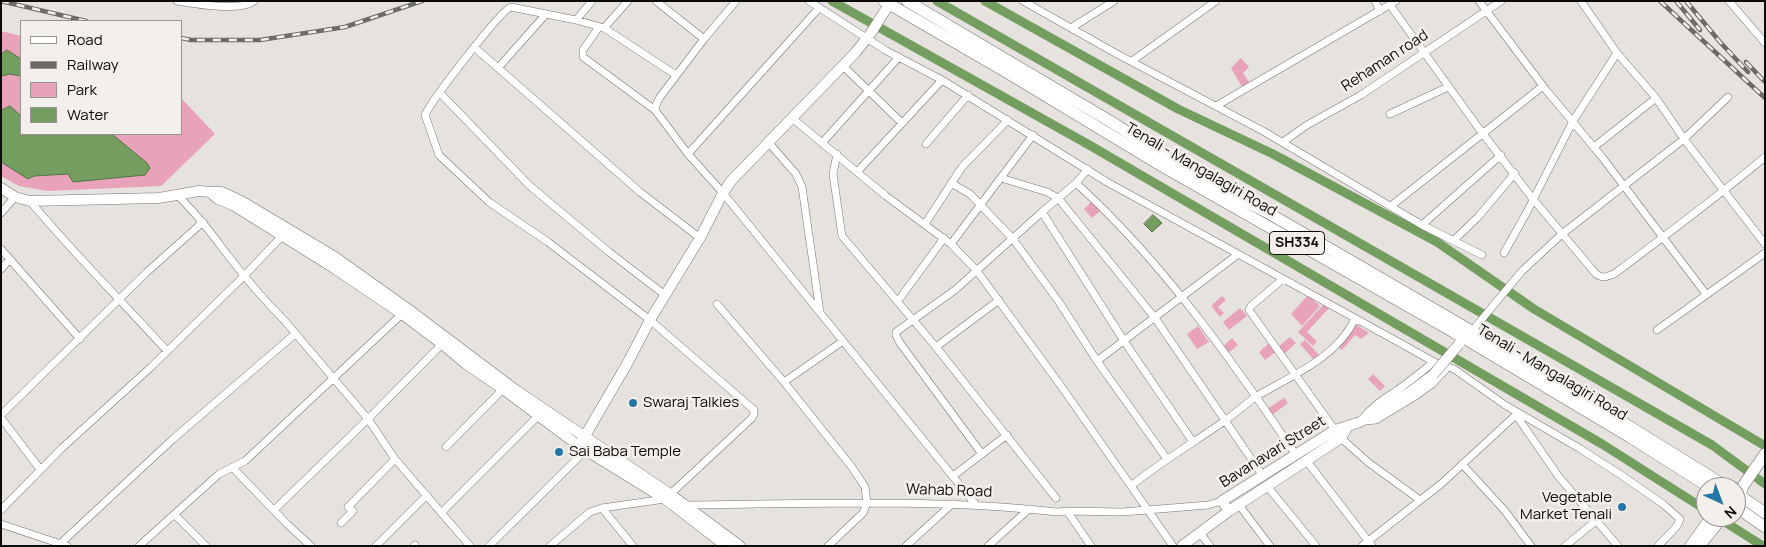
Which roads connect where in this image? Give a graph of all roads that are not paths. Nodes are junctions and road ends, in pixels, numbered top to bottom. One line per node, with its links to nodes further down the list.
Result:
1 (177, 1): 2 (street)
2 (254, 1)
3 (592, 1): 23 (street)
4 (628, 1): 24 (street)
5 (656, 1): 27 (street)
6 (736, 1): 27 (street)
7 (809, 1): 19 (street)
8 (907, 1): 121 (main road, SH334)
9 (1024, 1): 25 (street)
10 (1114, 1): 25 (street)
11 (1216, 1): 33 (street)
12 (1375, 1): 20 (street)
13 (1479, 1): 21 (street)
14 (1501, 1): 21 (street, Rehaman road)
15 (1581, 1): 31 (street)
16 (1729, 1): 28 (street)
17 (1393, 3): 20 (street); 30 (street)
18 (888, 4): 26 (main road); 121 (main road, Tenali - Mangalagiri Road / SH334)
19 (819, 8): 26 (street); 60 (street)
20 (1380, 11): 45 (street)
21 (1486, 11): 30 (street, Rehaman road); 38 (street)
22 (546, 14): 23 (street); 29 (street); 35 (street)
23 (576, 20): 24 (street)
24 (602, 28): 36 (street); 46 (street)
25 (1071, 28): 33 (street)
26 (869, 36): 32 (street); 34 (main road)
27 (704, 39): 36 (street)
28 (1765, 43)
29 (474, 47): 35 (street); 41 (street)
30 (1425, 53): 39 (street); 55 (street, Rehaman road)
31 (1617, 53): 44 (street); 50 (street)
32 (899, 57): 37 (street); 40 (street)
33 (1132, 62): 45 (street)
34 (843, 66): 40 (street); 48 (main road)
35 (498, 68): 89 (street)
36 (676, 75): 46 (street)
37 (942, 80): 42 (street); 51 (street)
38 (1543, 86): 50 (street); 52 (street)
39 (1448, 87): 47 (street); 52 (street)
40 (869, 91): 51 (street); 57 (street)
41 (440, 93): 107 (street); 117 (street)
42 (968, 95): 49 (street); 58 (street)
43 (1728, 97): 54 (street)
44 (1656, 98): 54 (street); 59 (street)
45 (1216, 106): 55 (street)
46 (655, 110): 60 (street)
47 (1390, 114)
48 (792, 118): 56 (main road); 57 (street)
49 (1008, 120): 53 (street); 68 (street)
50 (1573, 121): 59 (street); 78 (street)
51 (902, 123): 65 (street)
52 (1482, 132): 62 (street); 81 (street)
53 (1033, 135): 64 (street); 67 (street)
54 (1684, 139): 70 (street); 72 (street)
55 (1283, 142): 81 (street)
56 (769, 143): 74 (main road); 114 (street)
57 (822, 143): 61 (street)
58 (926, 144)
59 (1594, 147): 70 (street)
60 (688, 154): 74 (street)
61 (837, 154): 65 (street); 111 (street)
62 (1501, 155): 66 (street); 86 (street)
63 (1765, 157): 72 (street)
64 (1088, 169): 69 (street); 99 (street)
65 (858, 171): 85 (street)
66 (1515, 173): 78 (street); 93 (street)
67 (1001, 178): 77 (street); 80 (street)
68 (951, 183): 80 (street); 85 (street)
69 (1076, 183): 77 (street); 108 (street)
70 (1624, 187): 87 (street); 91 (street)
71 (1, 188): 76 (main road)
72 (1724, 191): 91 (street); 95 (street)
73 (210, 192): 75 (main road); 88 (main road); 145 (main road)
74 (723, 193): 89 (main road); 114 (street)
75 (178, 196): 79 (main road); 84 (street)
76 (15, 197): 79 (main road); 83 (street)
77 (1058, 198): 82 (street); 115 (street)
78 (1533, 199): 87 (street); 97 (street)
79 (30, 201): 109 (street)
80 (981, 205): 92 (street); 94 (street)
81 (1391, 206): 86 (street)
82 (1042, 212): 92 (street); 124 (street)
83 (1, 213)
84 (203, 222): 104 (street); 109 (street)
85 (925, 224): 90 (street)
86 (1422, 225): 93 (street)
87 (1562, 234): 91 (street); 121 (street)
88 (282, 236): 104 (street); 113 (main road)
89 (700, 238): 107 (main road)
90 (944, 238): 94 (street); 111 (street)
91 (1662, 238): 106 (street)
92 (1013, 239): 103 (street); 128 (street)
93 (1454, 240): 100 (street)
94 (951, 244): 103 (street)
95 (1765, 244)
96 (1, 249): 101 (street)
97 (1504, 253)
98 (1765, 253): 106 (street)
99 (1237, 255): 105 (street); 108 (street)
100 (1482, 255)
101 (10, 259): 102 (street); 122 (street)
102 (1, 269)
103 (977, 271): 110 (street); 118 (street)
104 (245, 276): 120 (street); 127 (street)
105 (1282, 279): 116 (street); 131 (street)
106 (1706, 294): 119 (street)
107 (665, 295): 117 (main road)
108 (1182, 297): 115 (street); 135 (street)
109 (121, 299): 122 (street); 127 (street)
110 (999, 300): 126 (street); 162 (street)
111 (898, 301): 118 (street)
112 (717, 304): 133 (street)
113 (402, 314): 125 (main road); 132 (street)
114 (820, 314): 123 (street)
115 (1154, 318): 124 (street); 140 (street)
116 (1355, 319): 129 (street); 131 (street)
117 (650, 320): 145 (main road); 166 (street)
118 (913, 320): 126 (street); 147 (street)
119 (1657, 330)
120 (295, 334): 132 (street); 192 (street)
121 (1468, 334): 141 (main road, Bavanavari Street, bridge); 150 (main road, SH334)
122 (80, 339): 138 (street)
123 (843, 341): 133 (street); 157 (street)
124 (1124, 341): 128 (street); 144 (street)
125 (442, 344): 134 (main road); 139 (street)
126 (936, 347): 143 (street)
127 (167, 351): 156 (street)
128 (1097, 361): 152 (street)
129 (1434, 362): 130 (street); 141 (street)
130 (1448, 367): 136 (street); 141 (street)
131 (1297, 375): 135 (street); 142 (street)
132 (334, 379): 139 (street); 155 (street)
133 (784, 382): 169 (street)
134 (503, 389): 137 (main road); 146 (street)
135 (1257, 397): 140 (street); 148 (street)
136 (1517, 414): 154 (street); 185 (street); 215 (street)
137 (538, 416): 145 (main road); 181 (street)
138 (1, 417): 156 (street)
139 (368, 419): 151 (street); 177 (street)
140 (1224, 421): 144 (street); 160 (street)
141 (1360, 422): 142 (main road, Bavanavari Street)
142 (1338, 434): 148 (main road, Bavanavari Street); 153 (main road, Bavanavari Street); 167 (street)
143 (1007, 435): 147 (street); 164 (street)
144 (1193, 442): 152 (street)
145 (583, 444): 166 (main road); 199 (street)
146 (446, 448)
147 (982, 454): 157 (street)
148 (1296, 454): 160 (main road, Bavanavari Street)
149 (1765, 454): 161 (main road)
150 (1671, 457): 158 (main road, SH334); 159 (main road, SH334)
151 (395, 459): 163 (street); 186 (street)
152 (1167, 459): 162 (street)
153 (1306, 460): 160 (main road, Bavanavari Street); 191 (street)
154 (1462, 464): 167 (street); 212 (street)
155 (232, 468): 177 (street); 184 (street)
156 (40, 469): 174 (street)
157 (952, 476): 171 (street)
158 (1696, 477)
159 (1708, 477)
160 (1265, 481): 168 (main road, Bavanavari Street); 173 (main road, Bavanavari Street); 211 (street)
161 (1746, 481)
162 (1132, 485): 178 (street)
163 (427, 495): 181 (street); 197 (street)
164 (1056, 498)
165 (1746, 499): 182 (main road)
166 (669, 500): 172 (main road); 175 (street); 201 (main road)
167 (1420, 500): 191 (street)
168 (1222, 501): 178 (street, Wahab Road); 180 (main road, Bavanavari Street)
169 (866, 503): 170 (street, Wahab Road); 172 (street, Wahab Road); 203 (street)
170 (952, 504): 171 (street, Wahab Road); 204 (street)
171 (976, 504): 176 (street, Wahab Road)
172 (685, 505): 202 (main road)
173 (1238, 505): 180 (main road, Bavanavari Street); 210 (street)
174 (2, 508)
175 (602, 508): 193 (street); 200 (street)
176 (1029, 509): 179 (street, Wahab Road); 205 (street)
177 (274, 510): 196 (street)
178 (1149, 510): 179 (street, Wahab Road); 207 (street)
179 (1067, 511): 206 (street)
180 (1229, 511): 190 (main road)
181 (442, 512): 198 (street)
182 (1765, 513)
183 (1746, 514): 188 (main road)
184 (175, 515): 194 (street); 195 (street)
185 (1597, 520): 213 (street); 214 (street)
186 (341, 523)
187 (1, 524): 192 (street)
188 (1765, 527)
189 (1708, 528): 216 (main road); 217 (main road)
190 (1200, 533): 208 (main road); 209 (street)
191 (1367, 544)
192 (64, 545)
193 (552, 545)
194 (139, 546)
195 (206, 546)
196 (311, 546)
197 (376, 546)
198 (470, 546)
199 (489, 546)
200 (632, 546)
201 (726, 546)
202 (740, 546)
203 (828, 546)
204 (906, 546)
205 (988, 546)
206 (1091, 546)
207 (1174, 546)
208 (1182, 546)
209 (1210, 546)
210 (1270, 546)
211 (1316, 546)
212 (1530, 546)
213 (1565, 546)
214 (1618, 546)
215 (1658, 546)
216 (1690, 546)
217 (1700, 546)

